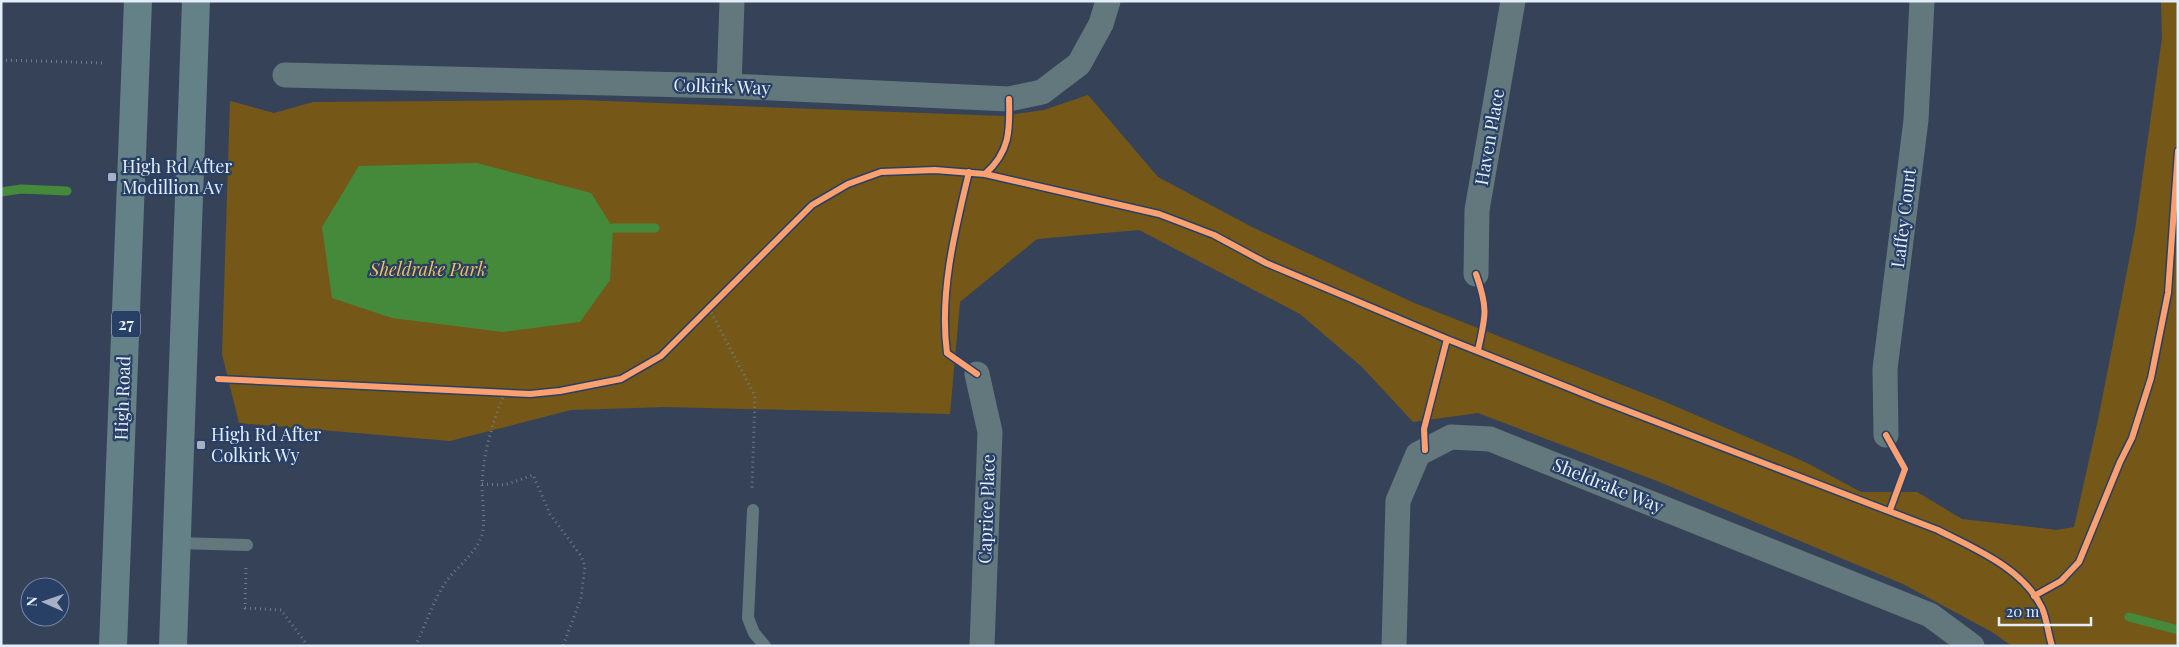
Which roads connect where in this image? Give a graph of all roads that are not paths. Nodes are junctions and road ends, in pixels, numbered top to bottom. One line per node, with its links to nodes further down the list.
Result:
1 (138, 1): 15 (main road, High Road / 27)
2 (196, 1): 13 (main road)
3 (732, 1): 8 (street)
4 (1108, 1): 8 (street, Colkirk Way)
5 (1513, 1): 9 (street, Haven Place)
6 (1922, 1): 11 (street, Laffey Court)
7 (285, 75): 8 (street, Colkirk Way)
8 (729, 86)
9 (1476, 274)
10 (977, 374): 18 (street, Caprice Place)
11 (1886, 435)
12 (753, 510): 17 (lane)
13 (177, 543): 14 (lane); 16 (main road)
14 (247, 545)
15 (113, 646)
16 (173, 646)
17 (765, 646)
18 (982, 646)
19 (1394, 646): 20 (street, Sheldrake Way)
20 (1972, 646)

